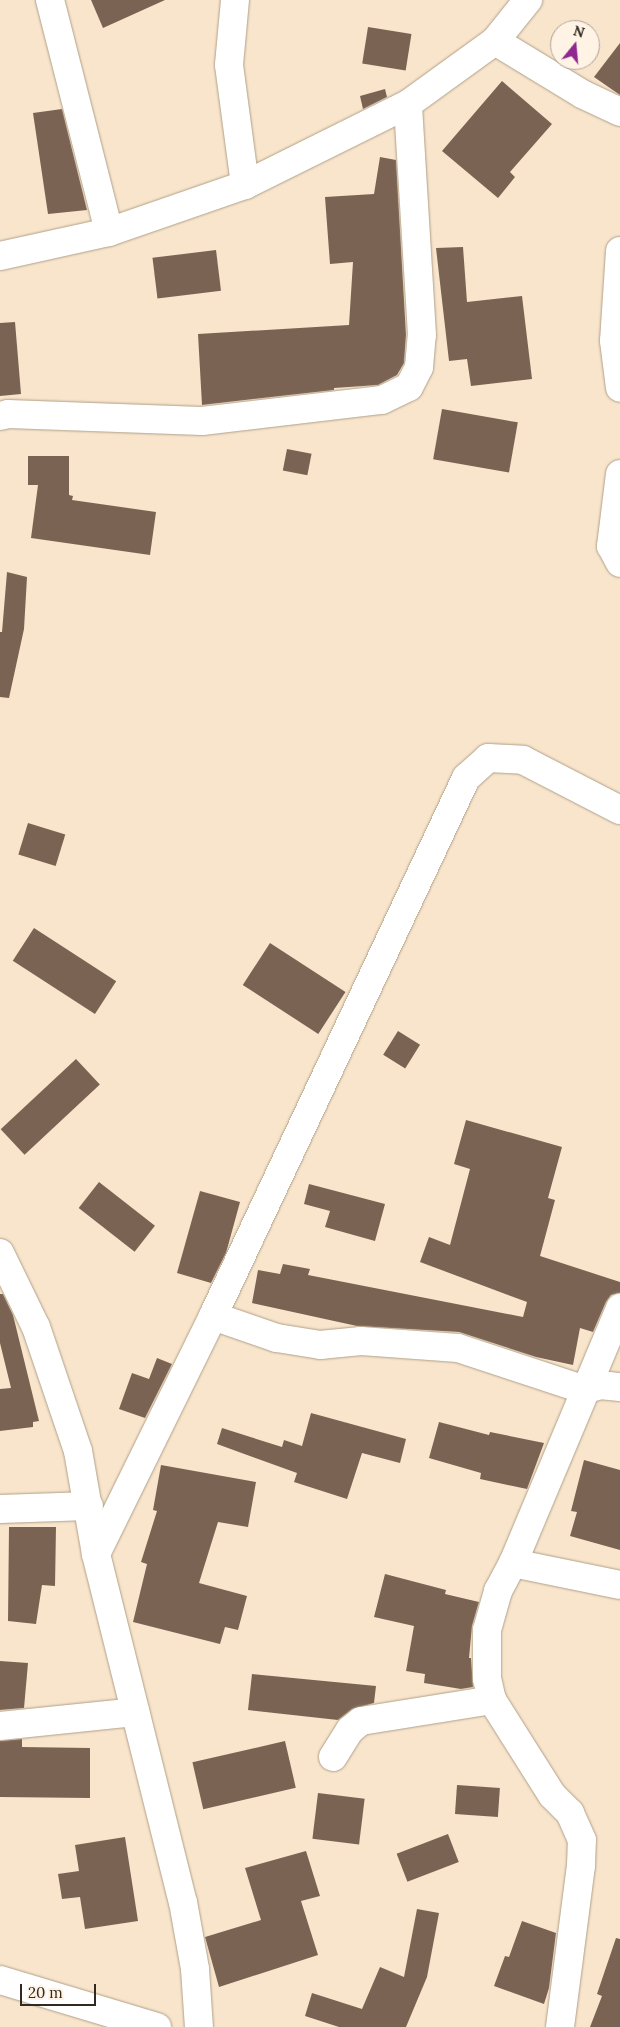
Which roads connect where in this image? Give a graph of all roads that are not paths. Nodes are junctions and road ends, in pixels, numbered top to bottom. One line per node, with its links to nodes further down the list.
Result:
1 (50, 0): 8 (street)
2 (235, 0): 7 (street)
3 (528, 0): 4 (street)
4 (495, 41): 5 (street); 6 (street)
5 (408, 104): 7 (street); 12 (street)
6 (620, 112)
7 (245, 185): 8 (street)
8 (109, 232): 10 (street)
9 (620, 250): 11 (street)
10 (0, 256)
11 (620, 388)
12 (0, 416)
13 (620, 484): 14 (street)
14 (620, 563)
15 (620, 810): 18 (street)
16 (0, 1253): 21 (street)
17 (620, 1308): 20 (street)
18 (213, 1316): 20 (street); 23 (street)
19 (620, 1387): 20 (street)
20 (585, 1390): 24 (street)
21 (88, 1506): 22 (street); 23 (street)
22 (0, 1509)
23 (96, 1554): 27 (street)
24 (513, 1564): 25 (street); 26 (street)
25 (620, 1585)
26 (492, 1700): 29 (street); 33 (street)
27 (135, 1712): 28 (street); 32 (street)
28 (0, 1726)
29 (333, 1757)
30 (0, 1980): 31 (street)
31 (157, 2027)
32 (199, 2027)
33 (560, 2027)

